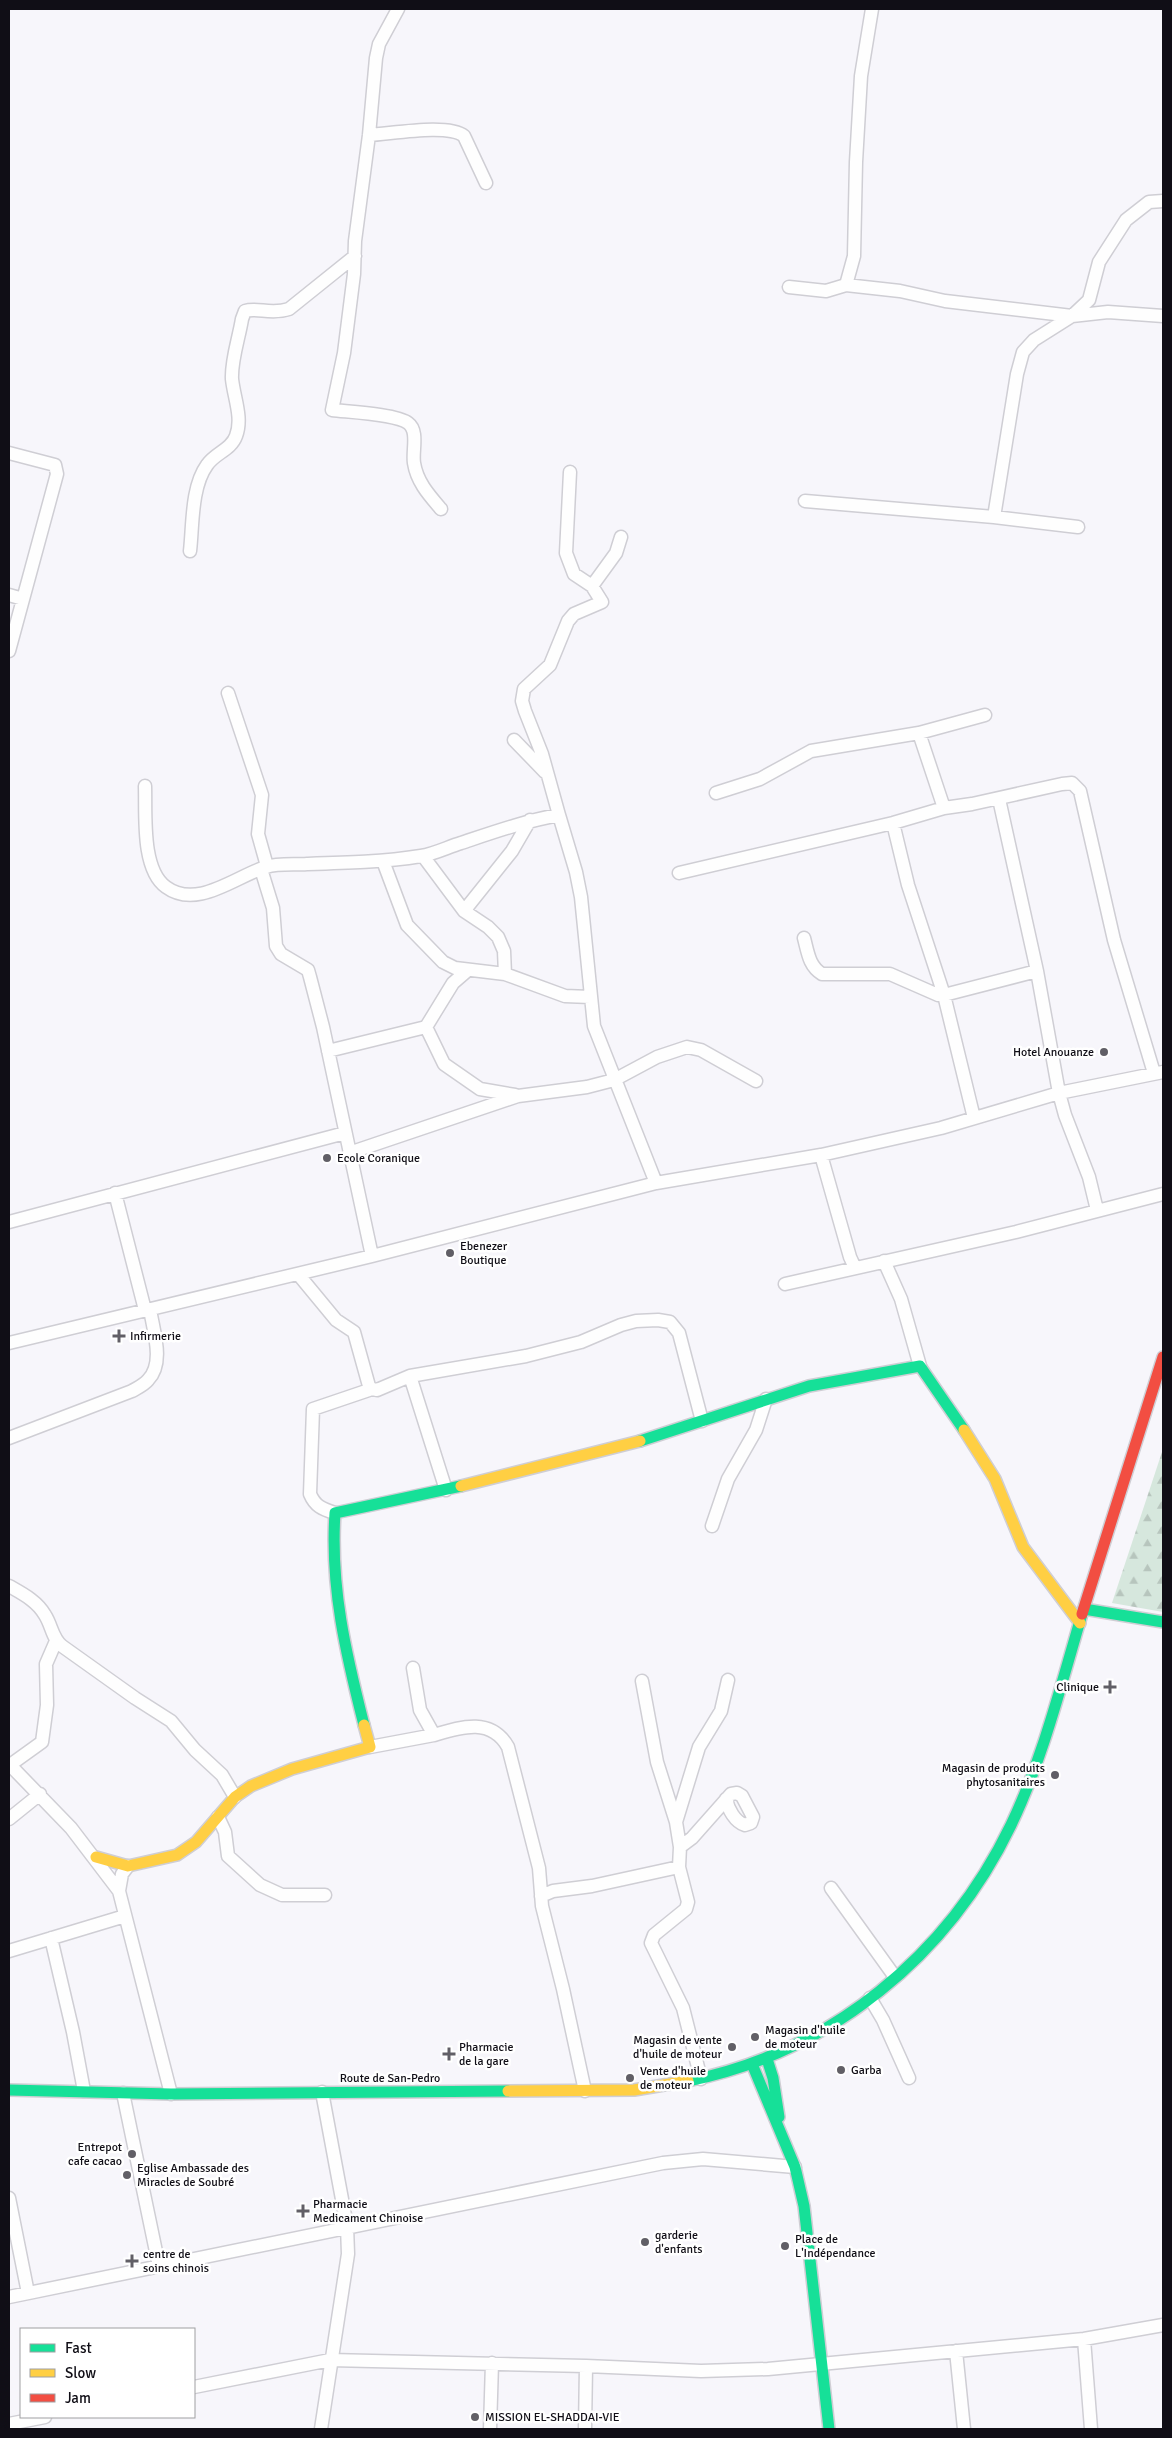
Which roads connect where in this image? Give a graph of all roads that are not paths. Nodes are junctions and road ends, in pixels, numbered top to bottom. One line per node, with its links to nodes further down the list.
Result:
1 (398, 9): 3 (street)
2 (872, 9): 7 (street)
3 (369, 135): 4 (street); 6 (street)
4 (486, 183)
5 (1163, 200): 9 (street)
6 (355, 256): 14 (street); 18 (street)
7 (846, 285): 8 (street); 9 (street)
8 (789, 287)
9 (1072, 316): 10 (street); 15 (street)
10 (1163, 316)
11 (9, 453): 21 (street)
12 (570, 472): 19 (street)
13 (805, 502): 15 (street)
14 (441, 509)
15 (994, 517): 16 (street)
16 (1078, 527)
17 (620, 538): 19 (street)
18 (190, 551)
19 (592, 586): 28 (street)
20 (9, 595): 21 (street)
21 (23, 599): 22 (street)
22 (14, 615): 23 (street)
23 (9, 651)
24 (228, 693): 38 (street)
25 (986, 715): 26 (street)
26 (919, 733): 30 (street); 32 (street)
27 (514, 740): 28 (street)
28 (546, 772): 33 (street)
29 (145, 786): 38 (street)
30 (716, 793)
31 (999, 798): 32 (street); 43 (street); 49 (street)
32 (944, 808): 35 (street)
33 (560, 815): 34 (street); 46 (street)
34 (530, 820): 36 (street); 40 (street)
35 (893, 823): 39 (street); 45 (street)
36 (423, 856): 37 (street); 40 (street)
37 (383, 861): 38 (street); 42 (street)
38 (264, 868): 48 (street)
39 (679, 872)
40 (464, 911): 44 (street)
41 (804, 938): 45 (street)
42 (468, 970): 44 (street); 47 (street)
43 (1037, 971): 45 (street); 52 (street)
44 (506, 974): 46 (street)
45 (944, 996): 54 (street)
46 (590, 998): 50 (street)
47 (426, 1027): 48 (street); 53 (street)
48 (328, 1051): 55 (street)
49 (1159, 1073): 52 (street)
50 (614, 1080): 51 (street); 53 (street); 58 (street)
51 (756, 1081)
52 (1059, 1093): 54 (street); 61 (street)
53 (518, 1096): 56 (street)
54 (974, 1118): 57 (street)
55 (345, 1133): 56 (street); 59 (street)
56 (349, 1153): 63 (street)
57 (821, 1155): 58 (street); 65 (street)
58 (656, 1183): 63 (street)
59 (115, 1193): 62 (street); 68 (street)
60 (1163, 1194): 61 (street)
61 (1098, 1210): 64 (street)
62 (9, 1222)
63 (372, 1256): 66 (street)
64 (884, 1261): 65 (street); 71 (street)
65 (856, 1268): 67 (street)
66 (298, 1274): 68 (street); 73 (street)
67 (785, 1284)
68 (148, 1310): 69 (street); 76 (street)
69 (9, 1343)
70 (1163, 1357): 81 (main road, Route de San-Pedro)
71 (920, 1366): 74 (main road); 83 (main road)
72 (410, 1376): 73 (street); 75 (street); 77 (street)
73 (372, 1388): 78 (street)
74 (766, 1399): 75 (main road); 79 (street)
75 (702, 1421): 77 (main road)
76 (9, 1438)
77 (446, 1490): 78 (main road)
78 (335, 1513): 89 (main road)
79 (712, 1526)
80 (9, 1586): 84 (street)
81 (1084, 1609): 82 (main road); 83 (main road, Route de San-Pedro)
82 (1163, 1622)
83 (1080, 1623): 108 (main road, Route de San-Pedro)
84 (56, 1641): 90 (street); 92 (street)
85 (413, 1668): 88 (street)
86 (728, 1680): 96 (street)
87 (642, 1681): 96 (street)
88 (434, 1735): 89 (street); 104 (street)
89 (370, 1747): 92 (main road)
90 (9, 1765): 91 (street)
91 (40, 1794): 95 (street); 98 (street)
92 (235, 1797): 94 (main road)
93 (726, 1799): 97 (street)
94 (218, 1817): 99 (main road); 103 (street)
95 (9, 1819)
96 (676, 1822): 97 (street)
97 (680, 1848): 100 (street)
98 (96, 1857): 99 (main road); 102 (street)
99 (128, 1866): 102 (street)
100 (679, 1868): 104 (street); 113 (street)
101 (830, 1888): 108 (street)
102 (119, 1891): 105 (street)
103 (325, 1894)
104 (541, 1896): 116 (street)
105 (125, 1916): 106 (street); 119 (street)
106 (51, 1938): 107 (street); 115 (street)
107 (9, 1951)
108 (895, 1977): 109 (main road, Route de San-Pedro)
109 (870, 1998): 110 (main road, Route de San-Pedro); 112 (street)
110 (767, 2059): 111 (main road, Route de San-Pedro); 120 (main road)
111 (752, 2064): 113 (main road, Route de San-Pedro); 120 (main road)
112 (909, 2078)
113 (701, 2079): 116 (main road, Route de San-Pedro)
114 (9, 2090): 115 (main road, Route de San-Pedro)
115 (84, 2091): 118 (main road, Route de San-Pedro)
116 (585, 2091): 117 (main road, Route de San-Pedro)
117 (322, 2092): 119 (main road, Route de San-Pedro); 123 (street)
118 (123, 2093): 119 (main road, Route de San-Pedro); 124 (street)
119 (171, 2094)
120 (780, 2128): 121 (main road)
121 (795, 2167): 123 (street); 132 (main road)
122 (9, 2198): 125 (street)
123 (347, 2226): 124 (street); 130 (street)
124 (159, 2266): 125 (street)
125 (28, 2293): 126 (street)
126 (9, 2298)
127 (1163, 2325): 128 (street)
128 (1084, 2339): 129 (street); 142 (street)
129 (956, 2351): 132 (street); 141 (street)
130 (330, 2360): 131 (street); 134 (street); 137 (street)
131 (492, 2363): 133 (street); 138 (street)
132 (823, 2365): 133 (street); 140 (main road)
133 (586, 2366): 139 (street)
134 (195, 2387)
135 (41, 2418): 136 (street)
136 (16, 2425)
137 (321, 2429)
138 (490, 2429)
139 (585, 2429)
140 (829, 2429)
141 (964, 2429)
142 (1091, 2429)

